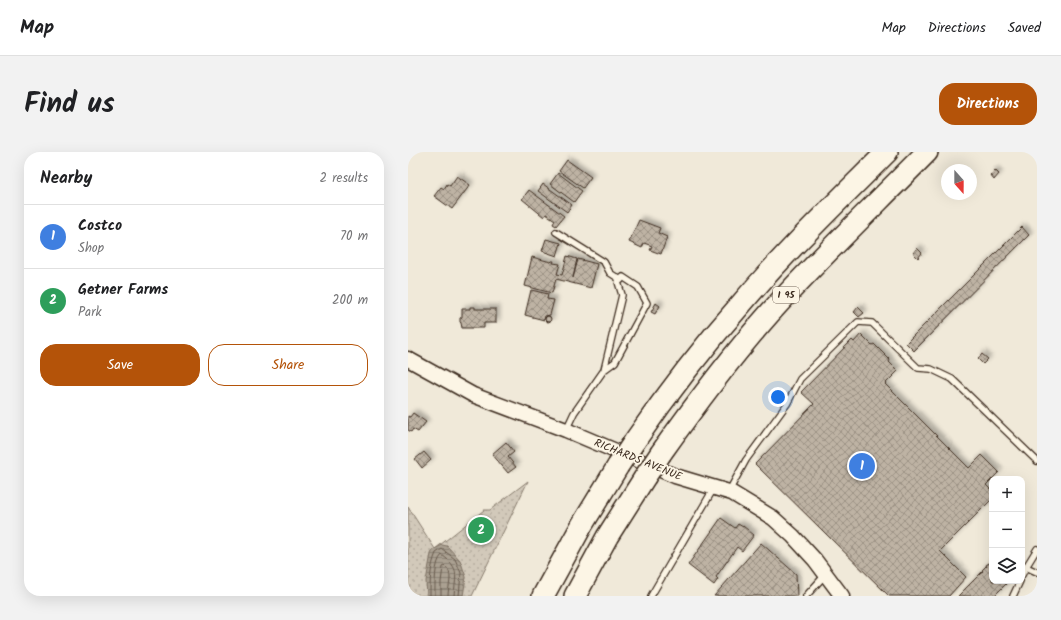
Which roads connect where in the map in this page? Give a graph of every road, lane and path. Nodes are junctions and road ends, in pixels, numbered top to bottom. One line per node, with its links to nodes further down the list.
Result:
1 (888, 152): 16 (highway, I 95, bridge)
2 (927, 152): 17 (highway, I 95, bridge)
3 (556, 232): 4 (lane)
4 (621, 280): 6 (lane); 6 (lane)
5 (408, 359): 7 (street, RICHARDS AVENUE)
6 (604, 370): 7 (lane)
7 (566, 430): 9 (street, RICHARDS AVENUE)
8 (1037, 461): 10 (lane)
9 (714, 488): 10 (street, RICHARDS AVENUE); 18 (lane)
10 (729, 492): 14 (street, RICHARDS AVENUE)
11 (1037, 548): 12 (lane)
12 (1026, 567): 13 (lane)
13 (1037, 572)
14 (826, 574): 19 (lane); 20 (street, RICHARDS AVENUE)
15 (1019, 584): 21 (lane)
16 (543, 596)
17 (575, 596)
18 (651, 596)
19 (806, 596)
20 (842, 596)
21 (1013, 596)

